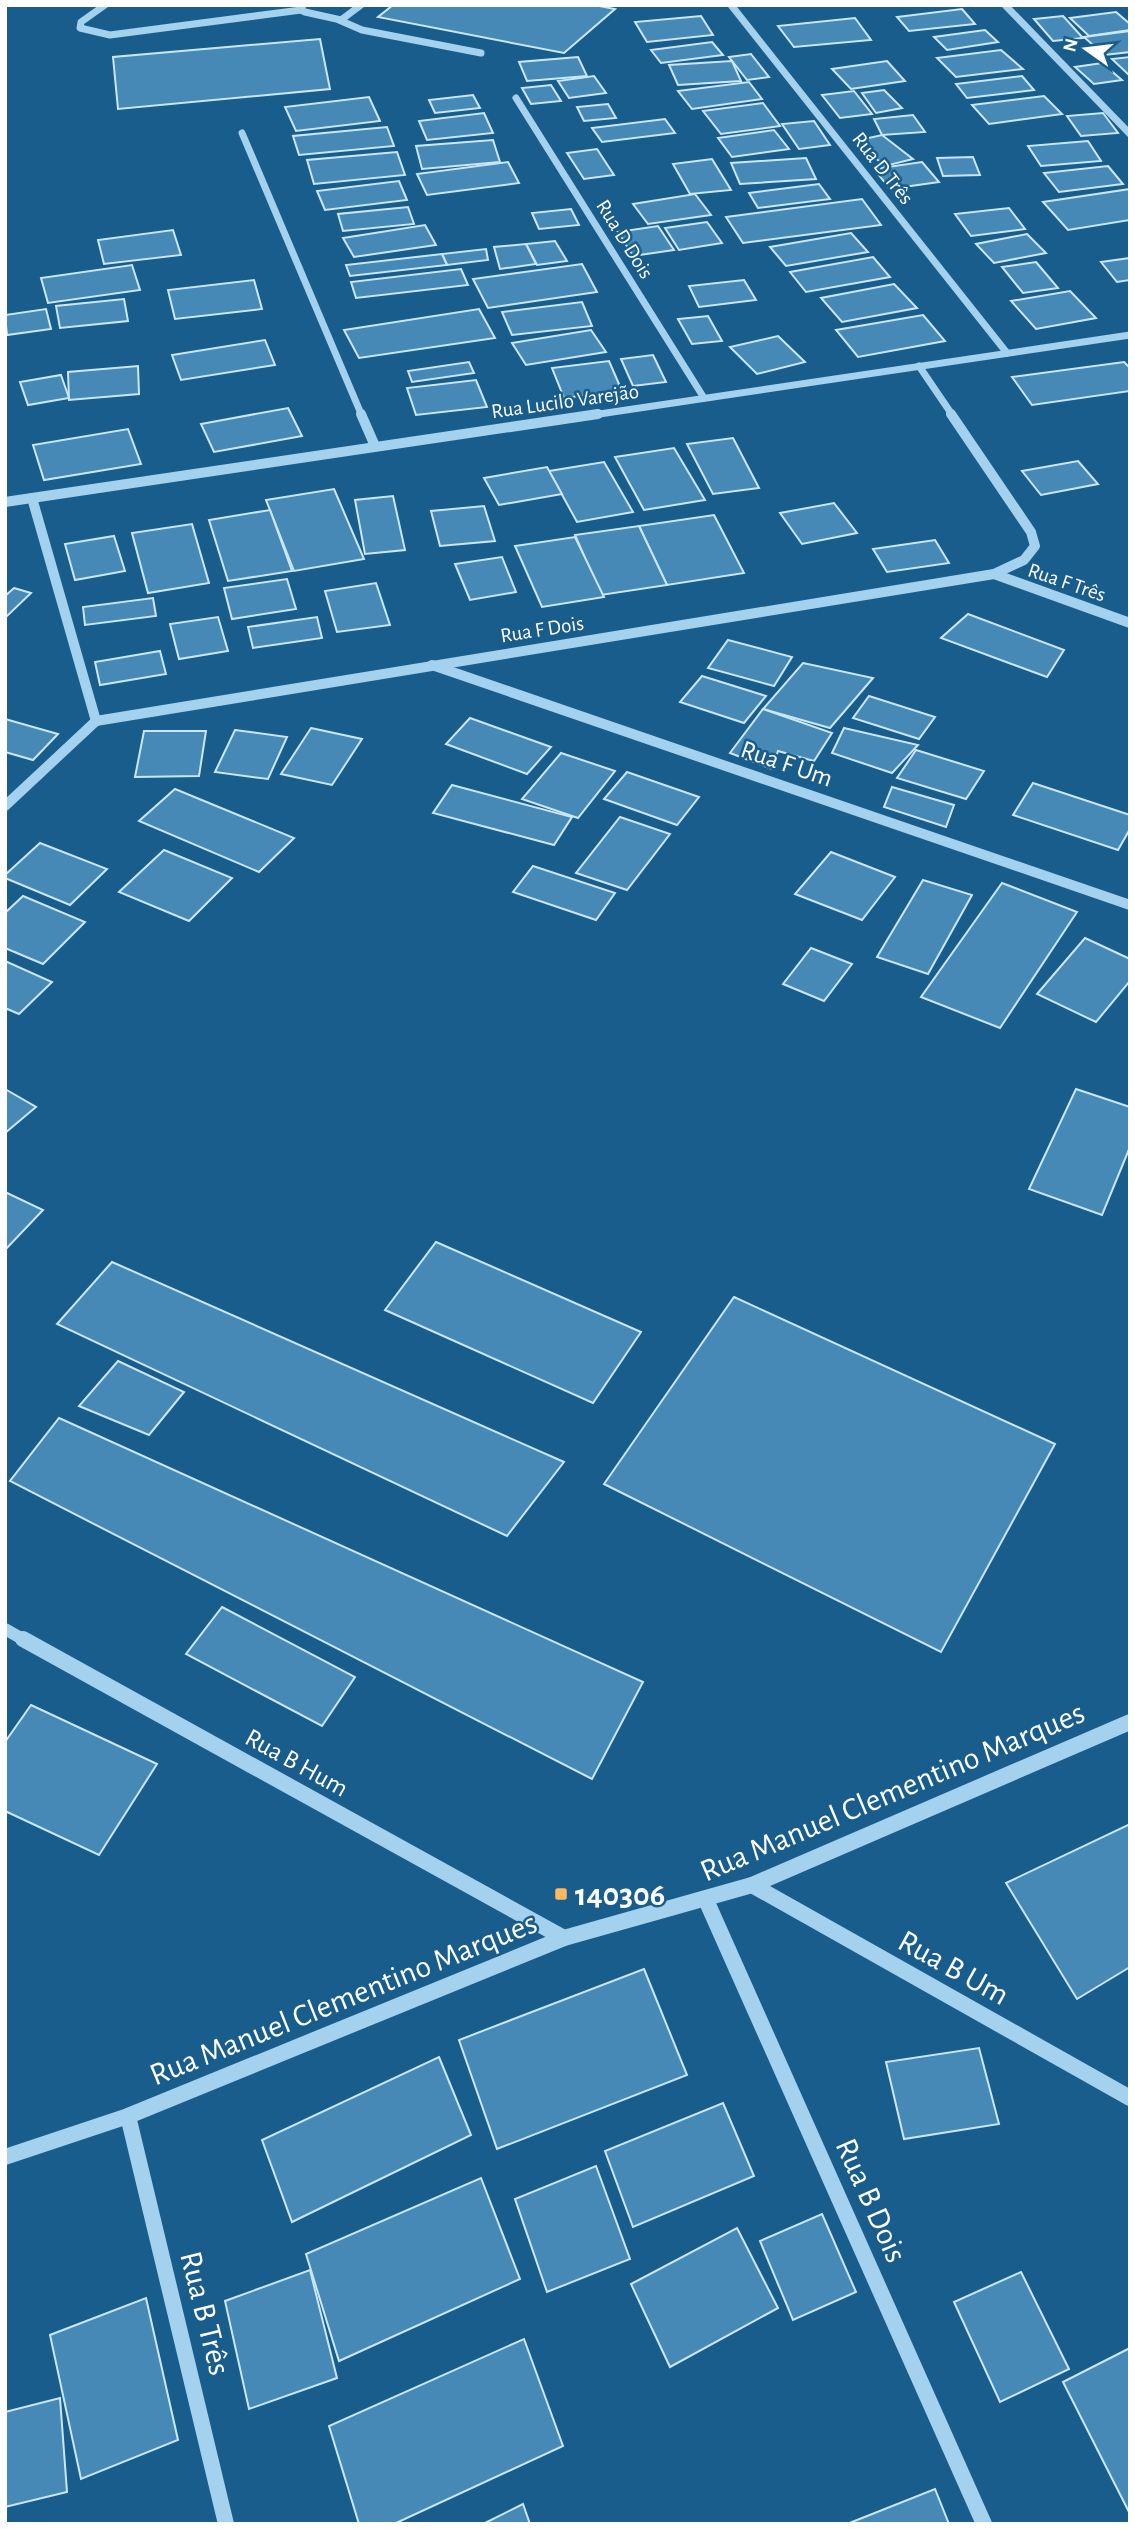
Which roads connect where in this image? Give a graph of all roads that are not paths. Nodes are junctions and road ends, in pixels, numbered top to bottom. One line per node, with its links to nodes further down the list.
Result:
1 (105, 5): 5 (street)
2 (361, 5): 6 (street)
3 (731, 5): 12 (street, Rua D Três)
4 (1005, 5): 10 (street)
5 (302, 8): 6 (street)
6 (339, 19): 7 (street)
7 (481, 52)
8 (516, 98): 14 (street, Rua D Dois)
9 (242, 133): 15 (street)
10 (1130, 134)
11 (1130, 335): 12 (street, Rua Lucilo Varejão)
12 (1007, 353): 13 (street, Rua Lucilo Varejão)
13 (919, 366): 14 (street, Rua Lucilo Varejão); 18 (street)
14 (704, 398): 15 (street, Rua Lucilo Varejão)
15 (375, 446): 16 (street, Rua Lucilo Varejão)
16 (32, 498): 17 (street, Rua Lucilo Varejão); 21 (street)
17 (5, 502)
18 (993, 574): 19 (street, Rua F Três); 20 (street, Rua F Dois)
19 (1130, 623)
20 (430, 664): 21 (street, Rua F Dois); 23 (street, Rua F Um)
21 (96, 721): 22 (street)
22 (5, 806)
23 (1130, 905)
24 (5, 1629): 28 (street, Rua B Hum)
25 (1130, 1722): 26 (street, Rua Manuel Clementino Marques)
26 (752, 1885): 27 (street, Rua Manuel Clementino Marques); 29 (street, Rua B Um)
27 (706, 1900): 28 (street, Rua Manuel Clementino Marques); 33 (street, Rua B Dois)
28 (564, 1938): 30 (street, Rua Manuel Clementino Marques)
29 (1130, 2098)
30 (128, 2116): 31 (street, Rua Manuel Clementino Marques); 32 (street, Rua B Três)
31 (5, 2157)
32 (226, 2524)
33 (984, 2524)

